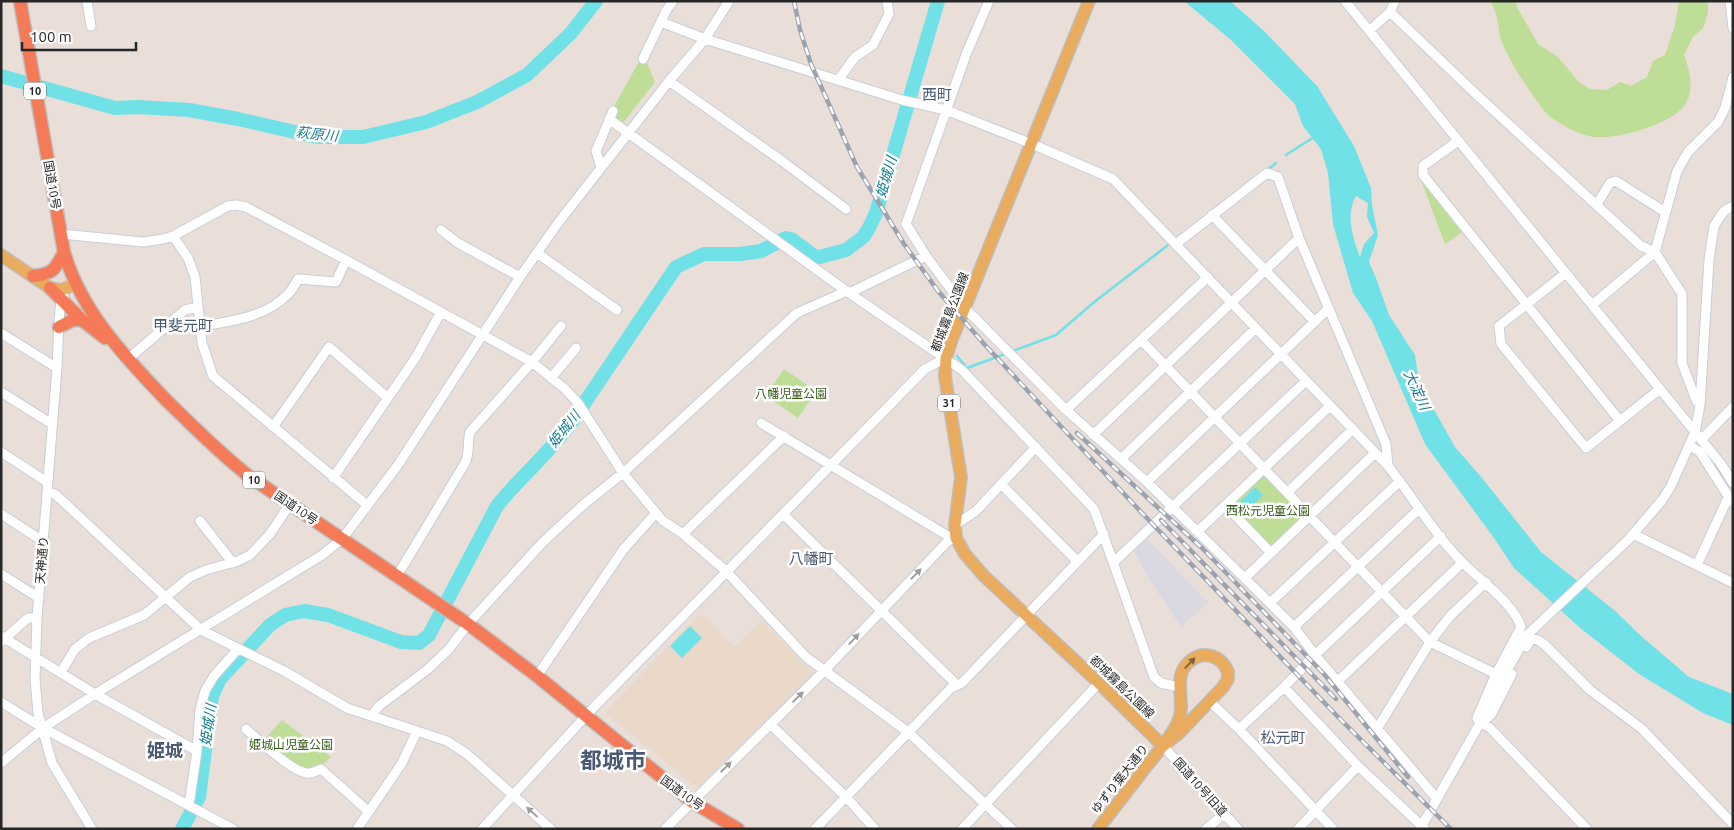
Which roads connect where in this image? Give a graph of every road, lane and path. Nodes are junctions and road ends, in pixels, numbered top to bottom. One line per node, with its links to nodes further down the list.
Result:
1 (20, 1): 32 (highway, 国道10号 / 10)
2 (87, 1): 13 (street)
3 (673, 1): 12 (street)
4 (729, 1): 16 (street)
5 (887, 1): 19 (street)
6 (990, 1): 21 (street)
7 (1089, 1): 24 (main road, 都城霧島公園線 / 31)
8 (1345, 1): 15 (street)
9 (1395, 1): 11 (street)
10 (1730, 1): 14 (street)
11 (1390, 12): 15 (street); 26 (street)
12 (661, 22): 16 (street); 17 (street)
13 (91, 26)
14 (1733, 28)
15 (1369, 31): 23 (street)
16 (705, 39): 19 (street); 20 (street)
17 (643, 59)
18 (1733, 77): 29 (street)
19 (839, 79): 21 (street)
20 (669, 81): 22 (street); 28 (street)
21 (946, 110): 24 (street); 40 (street)
22 (630, 133): 25 (street); 25 (street); 49 (street)
23 (1458, 141): 43 (street); 52 (street)
24 (1032, 144): 35 (street); 55 (main road, 都城霧島公園線 / 31)
25 (601, 167): 38 (street)
26 (1596, 204): 29 (street); 37 (street)
27 (1733, 206): 82 (street)
28 (846, 210)
29 (1665, 212): 37 (street)
30 (1212, 215): 34 (street); 35 (street); 42 (street)
31 (441, 230): 45 (street)
32 (61, 234): 33 (street); 36 (highway, 国道10号 / 10)
33 (173, 236): 41 (street); 54 (street)
34 (1299, 238): 42 (street); 56 (street)
35 (1174, 242): 46 (street)
36 (64, 252): 44 (highway); 47 (highway, 国道10号 / 10)
37 (1655, 252): 53 (street); 82 (street)
38 (536, 253): 45 (street); 57 (street)
39 (1, 255): 44 (main road)
40 (926, 256): 49 (street); 55 (street)
41 (346, 260): 58 (street); 63 (street)
42 (1265, 271): 51 (street); 60 (street)
43 (1566, 273): 52 (street); 53 (street)
44 (34, 276): 48 (main road)
45 (520, 277): 65 (street)
46 (1208, 277): 51 (street); 67 (street)
47 (76, 284): 48 (main road); 50 (street); 68 (highway, 国道10号 / 10)
48 (50, 288): 50 (highway)
49 (848, 292): 71 (street); 104 (street)
50 (61, 300): 59 (highway); 62 (street, 天神通り)
51 (1232, 302): 64 (street); 74 (street)
52 (1527, 304): 87 (street); 87 (street)
53 (1592, 305): 78 (street)
54 (198, 307): 63 (street); 72 (street)
55 (965, 308): 71 (main road, 都城霧島公園線 / 31); 85 (street)
56 (1328, 309): 60 (street); 102 (street)
57 (617, 310)
58 (441, 312): 65 (street); 81 (street)
59 (82, 320): 62 (highway); 68 (highway)
60 (1315, 322): 70 (street)
61 (561, 326): 73 (street)
62 (59, 327): 75 (street, 天神通り)
63 (199, 327): 90 (street)
64 (1256, 328): 70 (street); 80 (street)
65 (482, 335): 73 (street); 114 (street)
66 (3, 338): 75 (street)
67 (1141, 340): 74 (street); 85 (street)
68 (113, 344): 72 (highway, 国道10号 / 10)
69 (576, 348): 76 (street)
70 (1280, 354): 77 (street); 86 (street)
71 (946, 358): 97 (street); 101 (street); 123 (main road, 都城霧島公園線 / 31)
72 (128, 360): 113 (highway, 国道10号 / 10)
73 (532, 362): 76 (street); 142 (street)
74 (1167, 366): 80 (street); 92 (street)
75 (57, 368): 89 (street, 天神通り)
76 (551, 378): 104 (street)
77 (1306, 380): 83 (street); 95 (street)
78 (1660, 389): 87 (street); 94 (street)
79 (1, 392): 89 (street)
80 (1191, 392): 86 (street); 100 (street)
81 (388, 398): 90 (street); 105 (street)
82 (1700, 405): 94 (street)
83 (1330, 406): 91 (street); 103 (street)
84 (1733, 407): 94 (street)
85 (1066, 410): 92 (street)
86 (1215, 417): 95 (street); 108 (street)
87 (1620, 421)
88 (760, 423): 93 (street)
89 (52, 424): 110 (street, 天神通り)
90 (273, 427): 105 (street)
91 (1353, 429): 99 (street); 111 (street)
92 (1093, 435): 100 (street)
93 (784, 436): 101 (street); 125 (street)
94 (1698, 436): 96 (street); 107 (street)
95 (1240, 442): 103 (street); 116 (street)
96 (1689, 445): 112 (street); 127 (street)
97 (1036, 447): 109 (street); 126 (street)
98 (1, 452): 110 (street)
99 (1375, 453): 102 (street); 121 (street)
100 (1121, 459): 108 (street)
101 (831, 465): 120 (street); 129 (street)
102 (1388, 466): 106 (street)
103 (1264, 468): 111 (street); 115 (street)
104 (623, 473): 118 (street); 154 (street)
105 (333, 478): 114 (street)
106 (1400, 481): 117 (street); 132 (street)
107 (1732, 481)
108 (1147, 482): 116 (street)
109 (1001, 484): 123 (street); 134 (street)
110 (47, 487): 131 (street, 天神通り); 147 (street)
111 (1288, 492): 121 (street)
112 (1731, 500): 138 (street)
113 (290, 504): 130 (highway, 国道10号 / 10); 136 (street)
114 (367, 505): 130 (street)
115 (1226, 506): 124 (street); 133 (street)
116 (1173, 507): 124 (street); 135 (street)
117 (1419, 509): 128 (street); 139 (street)
118 (656, 513): 125 (street); 165 (street)
119 (1, 514): 131 (street)
120 (783, 514): 140 (street); 150 (street)
121 (1310, 516): 132 (street); 133 (street)
122 (200, 521): 136 (street)
123 (955, 524): 129 (main road, 都城霧島公園線 / 31)
124 (1198, 531): 143 (street)
125 (683, 534): 140 (street)
126 (1104, 534): 134 (street); 135 (street)
127 (1633, 534): 138 (street); 176 (street)
128 (1441, 536): 137 (street); 146 (street)
129 (956, 538): 150 (street, one-way to 129); 151 (main road, 都城霧島公園線 / 31)
130 (342, 539): 142 (highway, 国道10号 / 10); 156 (street)
131 (44, 542): 148 (street, 天神通り)
132 (1335, 542): 139 (street); 149 (street)
133 (1270, 552): 143 (street)
134 (1078, 562): 151 (street)
135 (1114, 562): 169 (street)
136 (232, 563): 147 (street)
137 (1462, 563): 144 (street); 152 (street)
138 (1697, 565): 145 (street)
139 (1358, 568): 146 (street); 155 (street)
140 (726, 571): 162 (street); 175 (street)
141 (1, 574): 148 (street)
142 (397, 576): 154 (highway, 国道10号 / 10)
143 (1245, 578): 149 (street)
144 (1486, 582): 158 (street); 164 (street)
145 (1733, 583)
146 (1382, 591): 152 (street); 160 (street)
147 (167, 597): 156 (street); 163 (street)
148 (39, 598): 153 (street, 天神通り)
149 (1270, 603): 155 (street)
150 (882, 609): 162 (street, one-way to 150); 168 (street)
151 (1027, 616): 167 (main road, 都城霧島公園線 / 31); 168 (street)
152 (1406, 616): 158 (street); 166 (street)
153 (37, 618): 157 (street); 161 (street, 天神通り)
154 (468, 624): 165 (highway, 国道10号 / 10); 174 (street)
155 (1294, 627): 160 (street)
156 (201, 630): 159 (street); 171 (street)
157 (2, 639): 161 (street)
158 (1430, 642): 164 (street); 181 (street)
159 (239, 649): 174 (street); 185 (street)
160 (1314, 655): 166 (street); 170 (street)
161 (35, 657): 163 (street); 178 (street, 天神通り)
162 (825, 670): 177 (street, one-way to 162); 183 (street)
163 (61, 672): 171 (street)
164 (1496, 674): 176 (street)
165 (537, 676): 175 (highway, 国道10号 / 10)
166 (1337, 682): 181 (street)
167 (1099, 684): 184 (main road, 都城霧島公園線 / 31); 192 (street)
168 (957, 685): 183 (street)
169 (1180, 687): 172 (main road, one-way to 172); 184 (main road)
170 (1284, 687): 180 (street); 187 (street)
171 (95, 694): 178 (street); 185 (street)
172 (1209, 701): 180 (street); 184 (main road)
173 (1, 702): 178 (street)
174 (372, 716): 182 (street)
175 (586, 716): 188 (street); 191 (highway, 国道10号 / 10)
176 (1480, 723): 190 (street); 197 (street); 215 (street)
177 (770, 724): 189 (street); 191 (street, one-way to 177)
178 (42, 728): 186 (street); 193 (street); 199 (street, 天神通り)
179 (246, 729): 195 (street)
180 (1238, 729): 194 (street)
181 (1377, 729): 190 (street)
182 (417, 731): 188 (street); 195 (street)
183 (908, 732): 189 (street); 192 (street)
184 (1163, 746): 196 (street, 国道10号旧道); 210 (main road, ゆずり葉大通り)
185 (197, 751): 193 (street)
186 (1, 763)
187 (1358, 766): 194 (street); 198 (street)
188 (512, 794): 202 (street); 203 (street, one-way to 188)
189 (846, 797): 206 (street); 207 (street)
190 (1437, 799): 198 (street)
191 (691, 801): 204 (street); 205 (highway, 国道10号 / 10)
192 (986, 804): 208 (street); 209 (street)
193 (189, 805): 200 (street)
194 (1317, 811): 213 (street); 214 (street)
195 (369, 812): 201 (street)
196 (1224, 814): 211 (street); 212 (street, 国道10号旧道)
197 (1733, 824)
198 (1422, 828)
199 (92, 829)
200 (233, 829)
201 (357, 829)
202 (482, 829)
203 (551, 829)
204 (665, 829)
205 (738, 829)
206 (815, 829)
207 (875, 829)
208 (962, 829)
209 (1012, 829)
210 (1098, 829)
211 (1206, 829)
212 (1238, 829)
213 (1298, 829)
214 (1333, 829)
215 (1587, 829)

